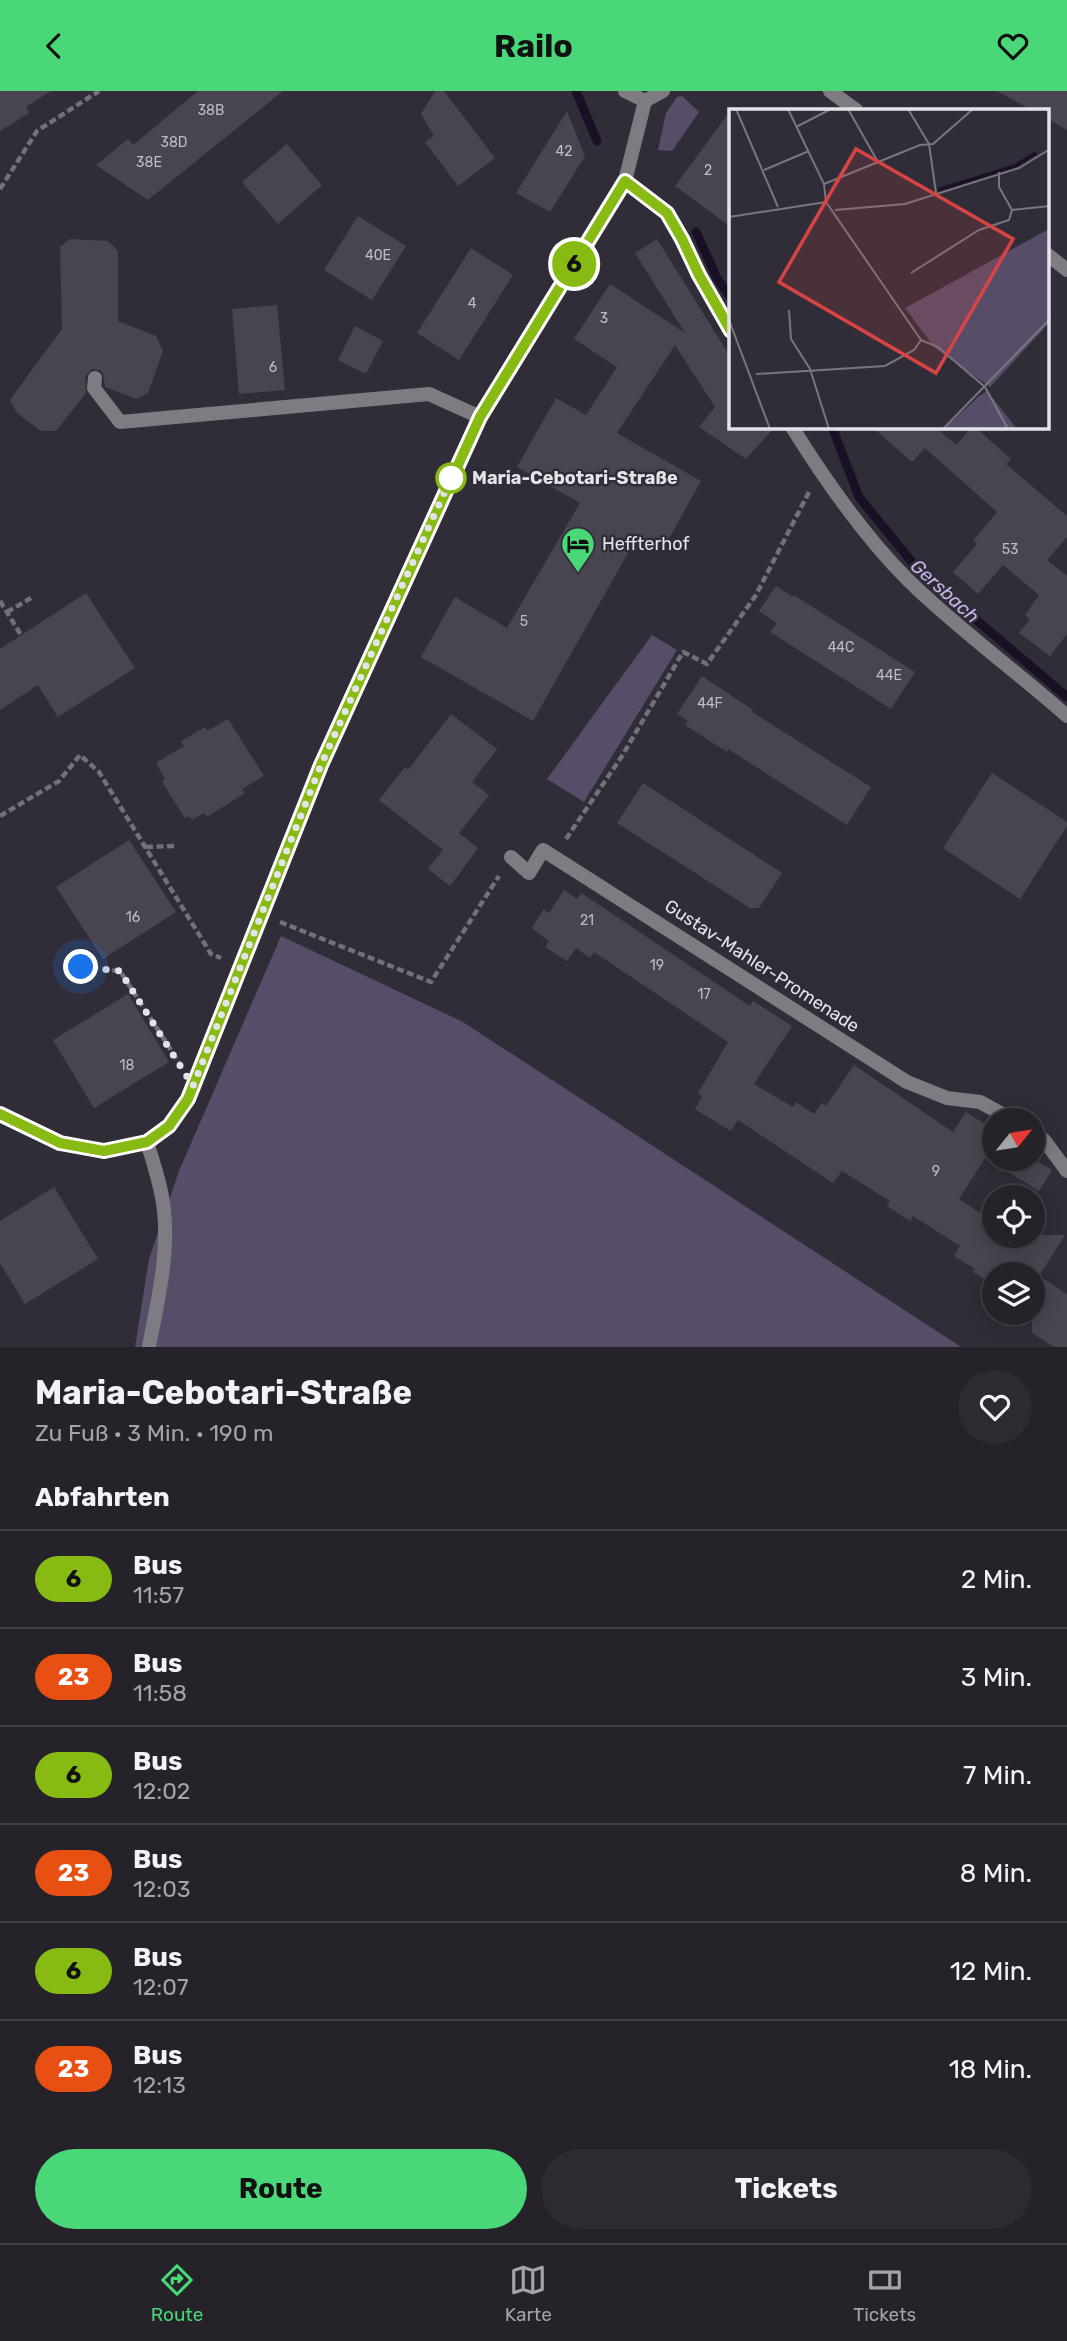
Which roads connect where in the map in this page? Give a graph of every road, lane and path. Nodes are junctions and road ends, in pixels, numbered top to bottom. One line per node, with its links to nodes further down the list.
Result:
1 (99, 91): 8 (path)
2 (625, 91): 5 (street)
3 (663, 91): 5 (street)
4 (830, 91): 6 (street)
5 (645, 101): 7 (street)
6 (855, 109)
7 (625, 181): 11 (street); 13 (street)
8 (0, 189)
9 (1050, 256): 10 (street)
10 (1067, 268)
11 (729, 328)
12 (95, 378): 13 (street)
13 (480, 417): 26 (street)
14 (793, 429): 15 (street)
15 (821, 469): 20 (street); 24 (path)
16 (31, 598): 18 (path)
17 (0, 601): 18 (path)
18 (7, 612): 19 (path)
19 (21, 635)
20 (1067, 716)
21 (0, 816): 23 (path)
22 (174, 846): 23 (path)
23 (145, 847): 27 (path)
24 (543, 850): 25 (street); 30 (street, Gustav-Mahler-Promenade)
25 (511, 857): 26 (path)
26 (262, 915): 27 (street)
27 (243, 966): 29 (street)
28 (81, 967): 29 (path)
29 (193, 1086): 33 (street)
30 (991, 1108)
31 (0, 1114): 33 (street)
32 (1045, 1141): 34 (street)
33 (147, 1142): 35 (street)
34 (1067, 1171)
35 (149, 1347)

